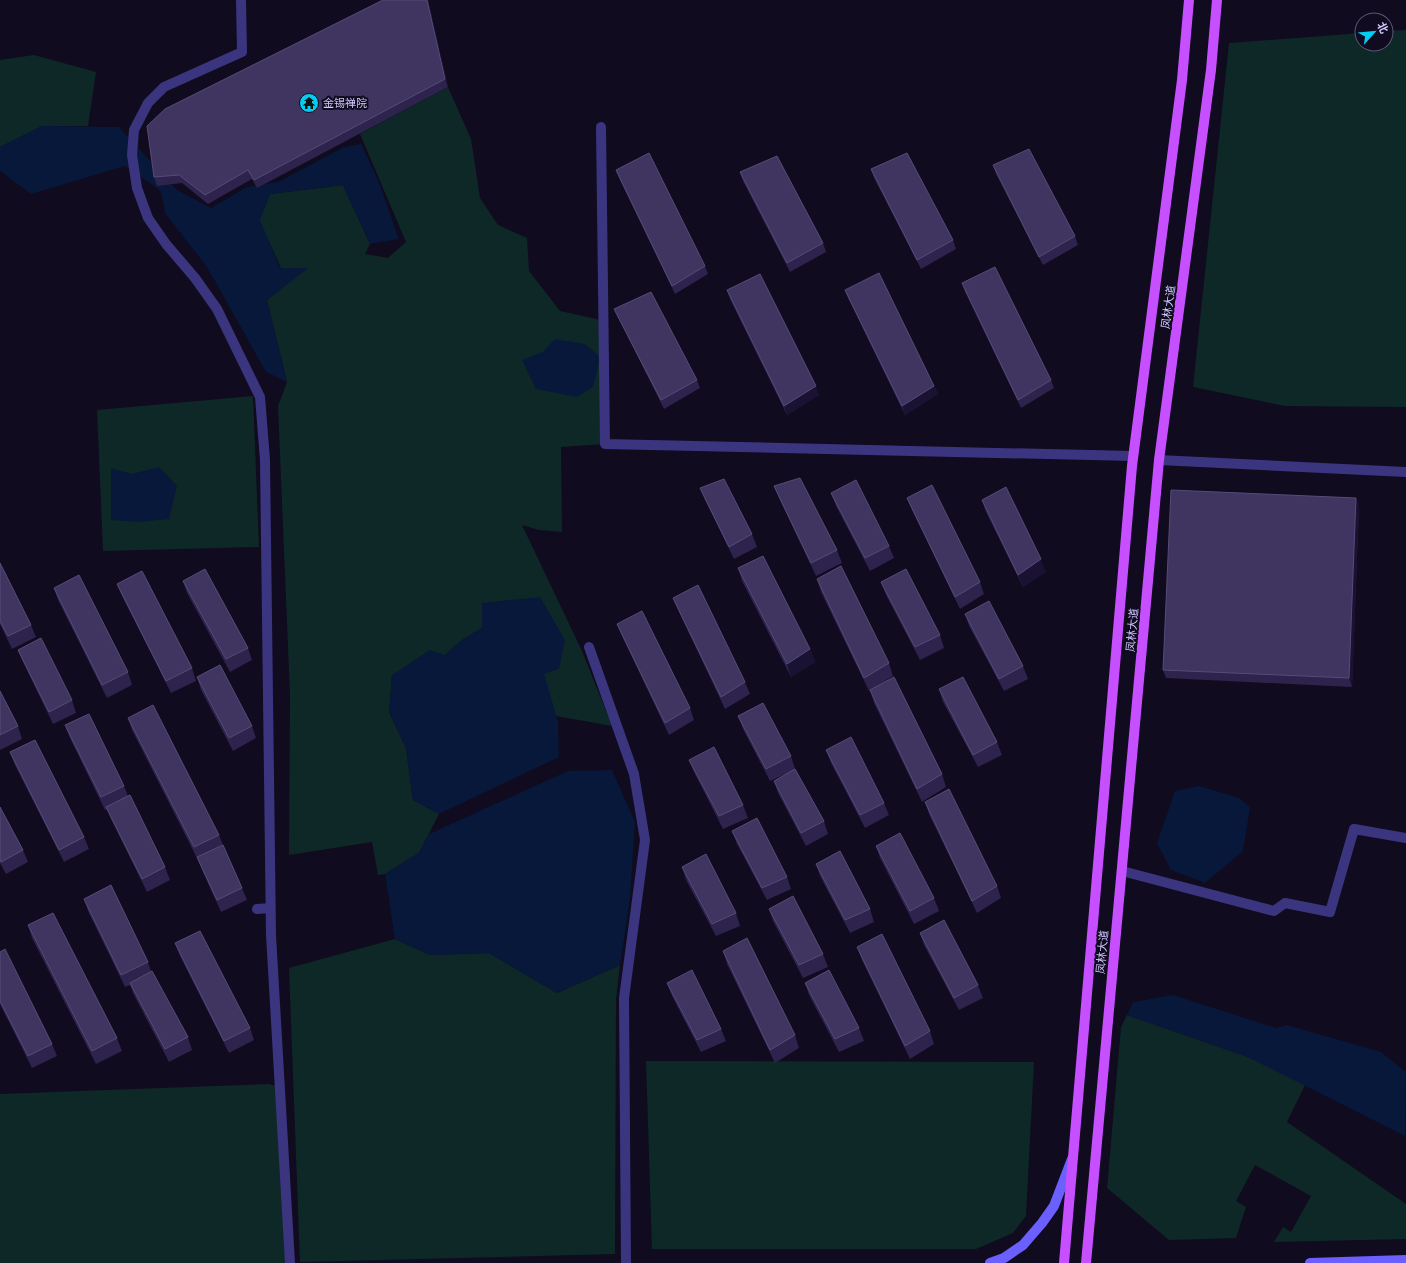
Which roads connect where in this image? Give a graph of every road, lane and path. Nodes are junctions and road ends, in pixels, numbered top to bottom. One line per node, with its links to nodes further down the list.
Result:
1 (242, 0): 11 (street)
2 (1189, 0): 5 (main road, 凤林大道)
3 (1217, 0): 6 (main road, 凤林大道)
4 (601, 127): 5 (street)
5 (1133, 456): 13 (main road, 凤林大道)
6 (1159, 460): 7 (street); 10 (main road, 凤林大道)
7 (1406, 472)
8 (589, 646): 16 (street)
9 (1406, 838): 10 (street)
10 (1122, 870): 19 (main road, 凤林大道)
11 (270, 908): 12 (street); 15 (street)
12 (258, 909)
13 (1073, 1155): 17 (main road); 18 (main road, 凤林大道)
14 (1406, 1260): 20 (main road)
15 (290, 1263)
16 (626, 1263)
17 (990, 1263)
18 (1064, 1263)
19 (1086, 1263)
20 (1310, 1263)

